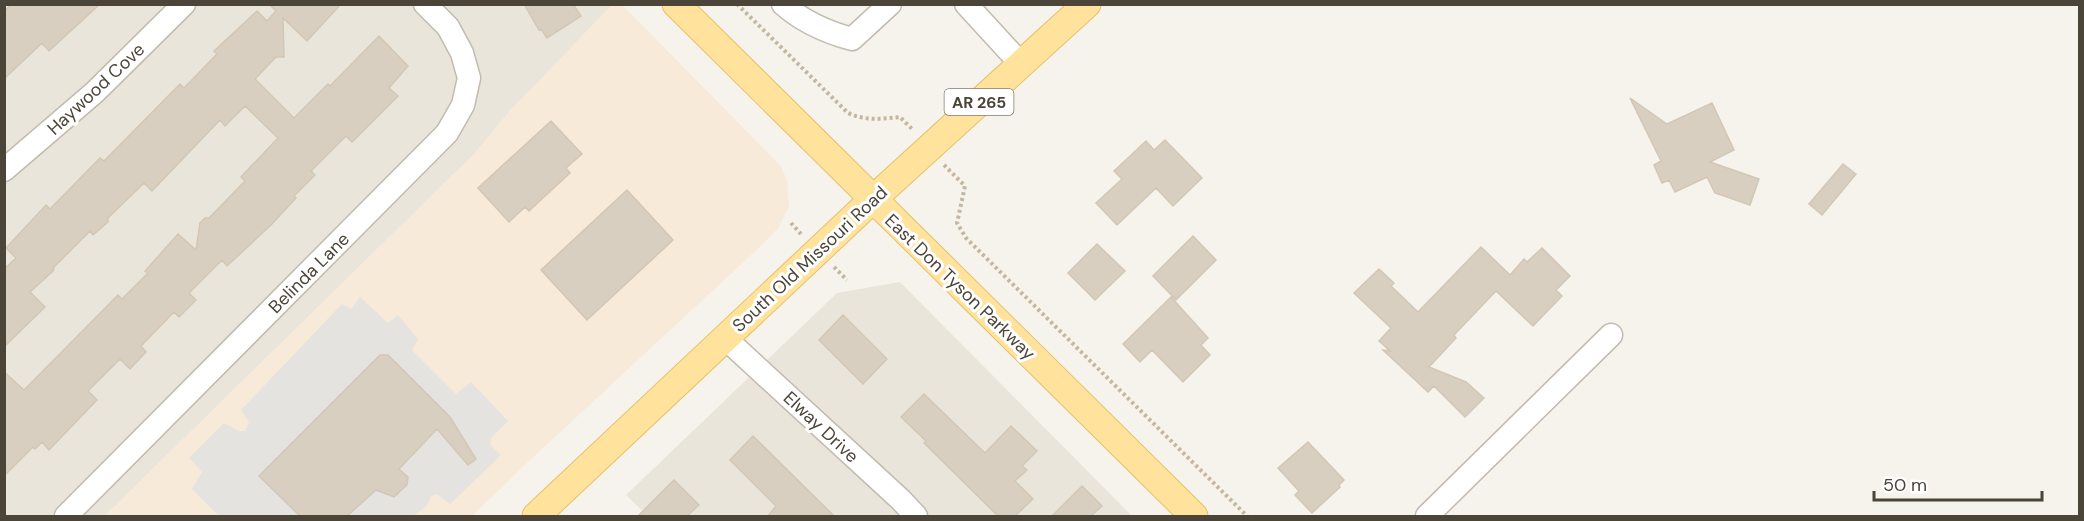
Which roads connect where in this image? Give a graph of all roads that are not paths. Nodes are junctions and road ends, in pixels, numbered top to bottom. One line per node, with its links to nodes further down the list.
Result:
1 (184, 4): 9 (street, Haywood Cove)
2 (425, 4): 13 (street, Belinda Lane)
3 (676, 4): 10 (main road, East Don Tyson Parkway)
4 (890, 4): 7 (street)
5 (966, 4): 8 (street)
6 (1087, 4): 8 (main road, South Old Missouri Road / AR 265)
7 (792, 7)
8 (1021, 64): 10 (main road, South Old Missouri Road / AR 265)
9 (4, 170)
10 (872, 200): 12 (main road, South Old Missouri Road / AR 265); 16 (main road, East Don Tyson Parkway)
11 (1611, 335): 17 (street)
12 (726, 339): 14 (main road, South Old Missouri Road / AR 265); 15 (street, Elway Drive)
13 (66, 516)
14 (536, 516)
15 (916, 516)
16 (1194, 516)
17 (1427, 516)

